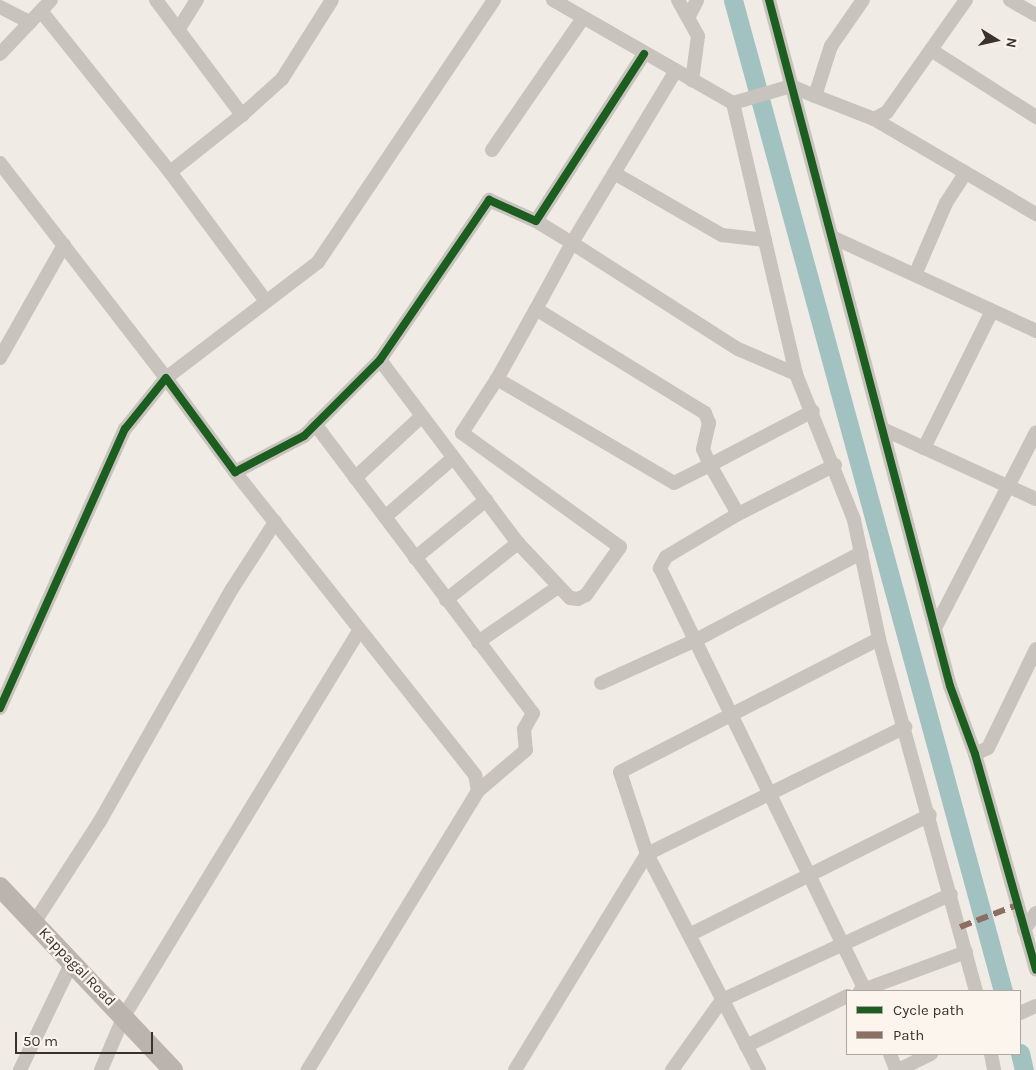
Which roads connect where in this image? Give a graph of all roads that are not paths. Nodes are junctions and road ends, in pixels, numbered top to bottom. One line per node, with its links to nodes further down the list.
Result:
1 (51, 0): 14 (street)
2 (156, 0): 19 (street)
3 (197, 0): 19 (street)
4 (332, 0): 28 (street)
5 (494, 0): 43 (street)
6 (554, 0): 17 (street)
7 (678, 0): 15 (street)
8 (697, 0): 15 (street)
9 (769, 0): 25 (street)
10 (863, 0): 26 (street)
11 (966, 0): 20 (street)
12 (1010, 0): 16 (street)
13 (0, 7): 18 (street)
14 (41, 11): 18 (street); 33 (street)
15 (688, 16): 24 (street)
16 (1036, 16)
17 (583, 18): 22 (street); 31 (street)
18 (30, 22): 21 (street)
19 (178, 30): 28 (street)
20 (931, 50): 29 (street); 30 (street)
21 (0, 54)
22 (644, 54): 23 (street); 37 (street)
23 (675, 72): 24 (street); 34 (street)
24 (692, 81): 27 (street)
25 (791, 86): 26 (street); 27 (street); 38 (street)
26 (815, 96): 30 (street)
27 (733, 103): 39 (street)
28 (242, 115): 33 (street)
29 (1036, 117)
30 (874, 119): 35 (street)
31 (492, 150)
32 (0, 163): 41 (street)
33 (170, 172): 43 (street)
34 (614, 173): 39 (street); 40 (street)
35 (965, 174): 36 (street); 42 (street)
36 (1036, 214)
37 (536, 221): 40 (street); 48 (street)
38 (832, 237): 42 (street); 55 (street)
39 (765, 240): 49 (street)
40 (572, 243): 44 (street); 49 (street)
41 (64, 245): 47 (street); 50 (street)
42 (915, 275): 45 (street)
43 (266, 300): 50 (street)
44 (536, 309): 51 (street); 61 (street)
45 (992, 311): 46 (street); 58 (street)
46 (1036, 331)
47 (0, 358)
48 (380, 360): 53 (street); 54 (street)
49 (796, 374): 52 (street)
50 (166, 378): 62 (street); 82 (street)
51 (497, 379): 57 (street); 61 (street)
52 (814, 411): 60 (street); 61 (street)
53 (422, 416): 59 (street); 63 (street)
54 (315, 424): 62 (street); 63 (street)
55 (883, 429): 58 (street); 75 (street)
56 (1036, 432): 64 (street)
57 (462, 433): 59 (street); 73 (street)
58 (924, 448): 64 (street)
59 (451, 455): 66 (street); 68 (street)
60 (835, 464): 67 (street); 71 (street)
61 (710, 465): 67 (street)
62 (235, 472): 69 (street)
63 (355, 478): 68 (street)
64 (1008, 486): 65 (street); 75 (street)
65 (1036, 499)
66 (486, 500): 70 (street); 72 (street)
67 (738, 514): 77 (street)
68 (385, 517): 72 (street)
69 (275, 522): 76 (street); 94 (street)
70 (518, 543): 73 (street); 74 (street)
71 (861, 553): 77 (street); 78 (street)
72 (416, 558): 74 (street)
73 (558, 587): 79 (street)
74 (446, 600): 79 (street)
75 (935, 628): 85 (street)
76 (360, 630): 86 (street); 106 (street)
77 (696, 640): 81 (street); 83 (street)
78 (879, 640): 83 (street); 84 (street)
79 (478, 642): 86 (street)
80 (1036, 648): 85 (street)
81 (601, 683)
82 (0, 708)
83 (730, 716): 87 (street); 89 (street)
84 (905, 726): 87 (street); 88 (street)
85 (975, 754): 95 (street)
86 (478, 791): 114 (street)
87 (767, 795): 89 (street); 90 (street)
88 (930, 815): 90 (street); 92 (street)
89 (647, 854): 96 (street); 115 (street)
90 (808, 876): 96 (street); 97 (street)
91 (0, 887): 94 (main road, Kappagal Road)
92 (951, 894): 97 (street); 98 (street)
93 (1036, 913): 95 (street)
94 (34, 923): 99 (main road, Kappagal Road)
95 (1024, 930): 100 (street)
96 (689, 935): 105 (street)
97 (844, 944): 101 (street); 105 (street)
98 (966, 952): 102 (street); 103 (street)
99 (72, 962): 106 (main road, Kappagal Road); 111 (street)
100 (1036, 970)
101 (863, 990)
102 (866, 990)
103 (976, 990)
104 (846, 996): 107 (street)
105 (722, 1000): 107 (street); 116 (street)
106 (124, 1016): 112 (street); 113 (main road, Kappagal Road)
107 (746, 1046): 117 (street)
108 (890, 1055): 118 (street)
109 (929, 1055): 118 (street)
110 (991, 1055): 119 (street)
111 (20, 1070)
112 (101, 1070)
113 (173, 1070)
114 (308, 1070)
115 (515, 1070)
116 (672, 1070)
117 (759, 1070)
118 (897, 1070)
119 (994, 1070)

